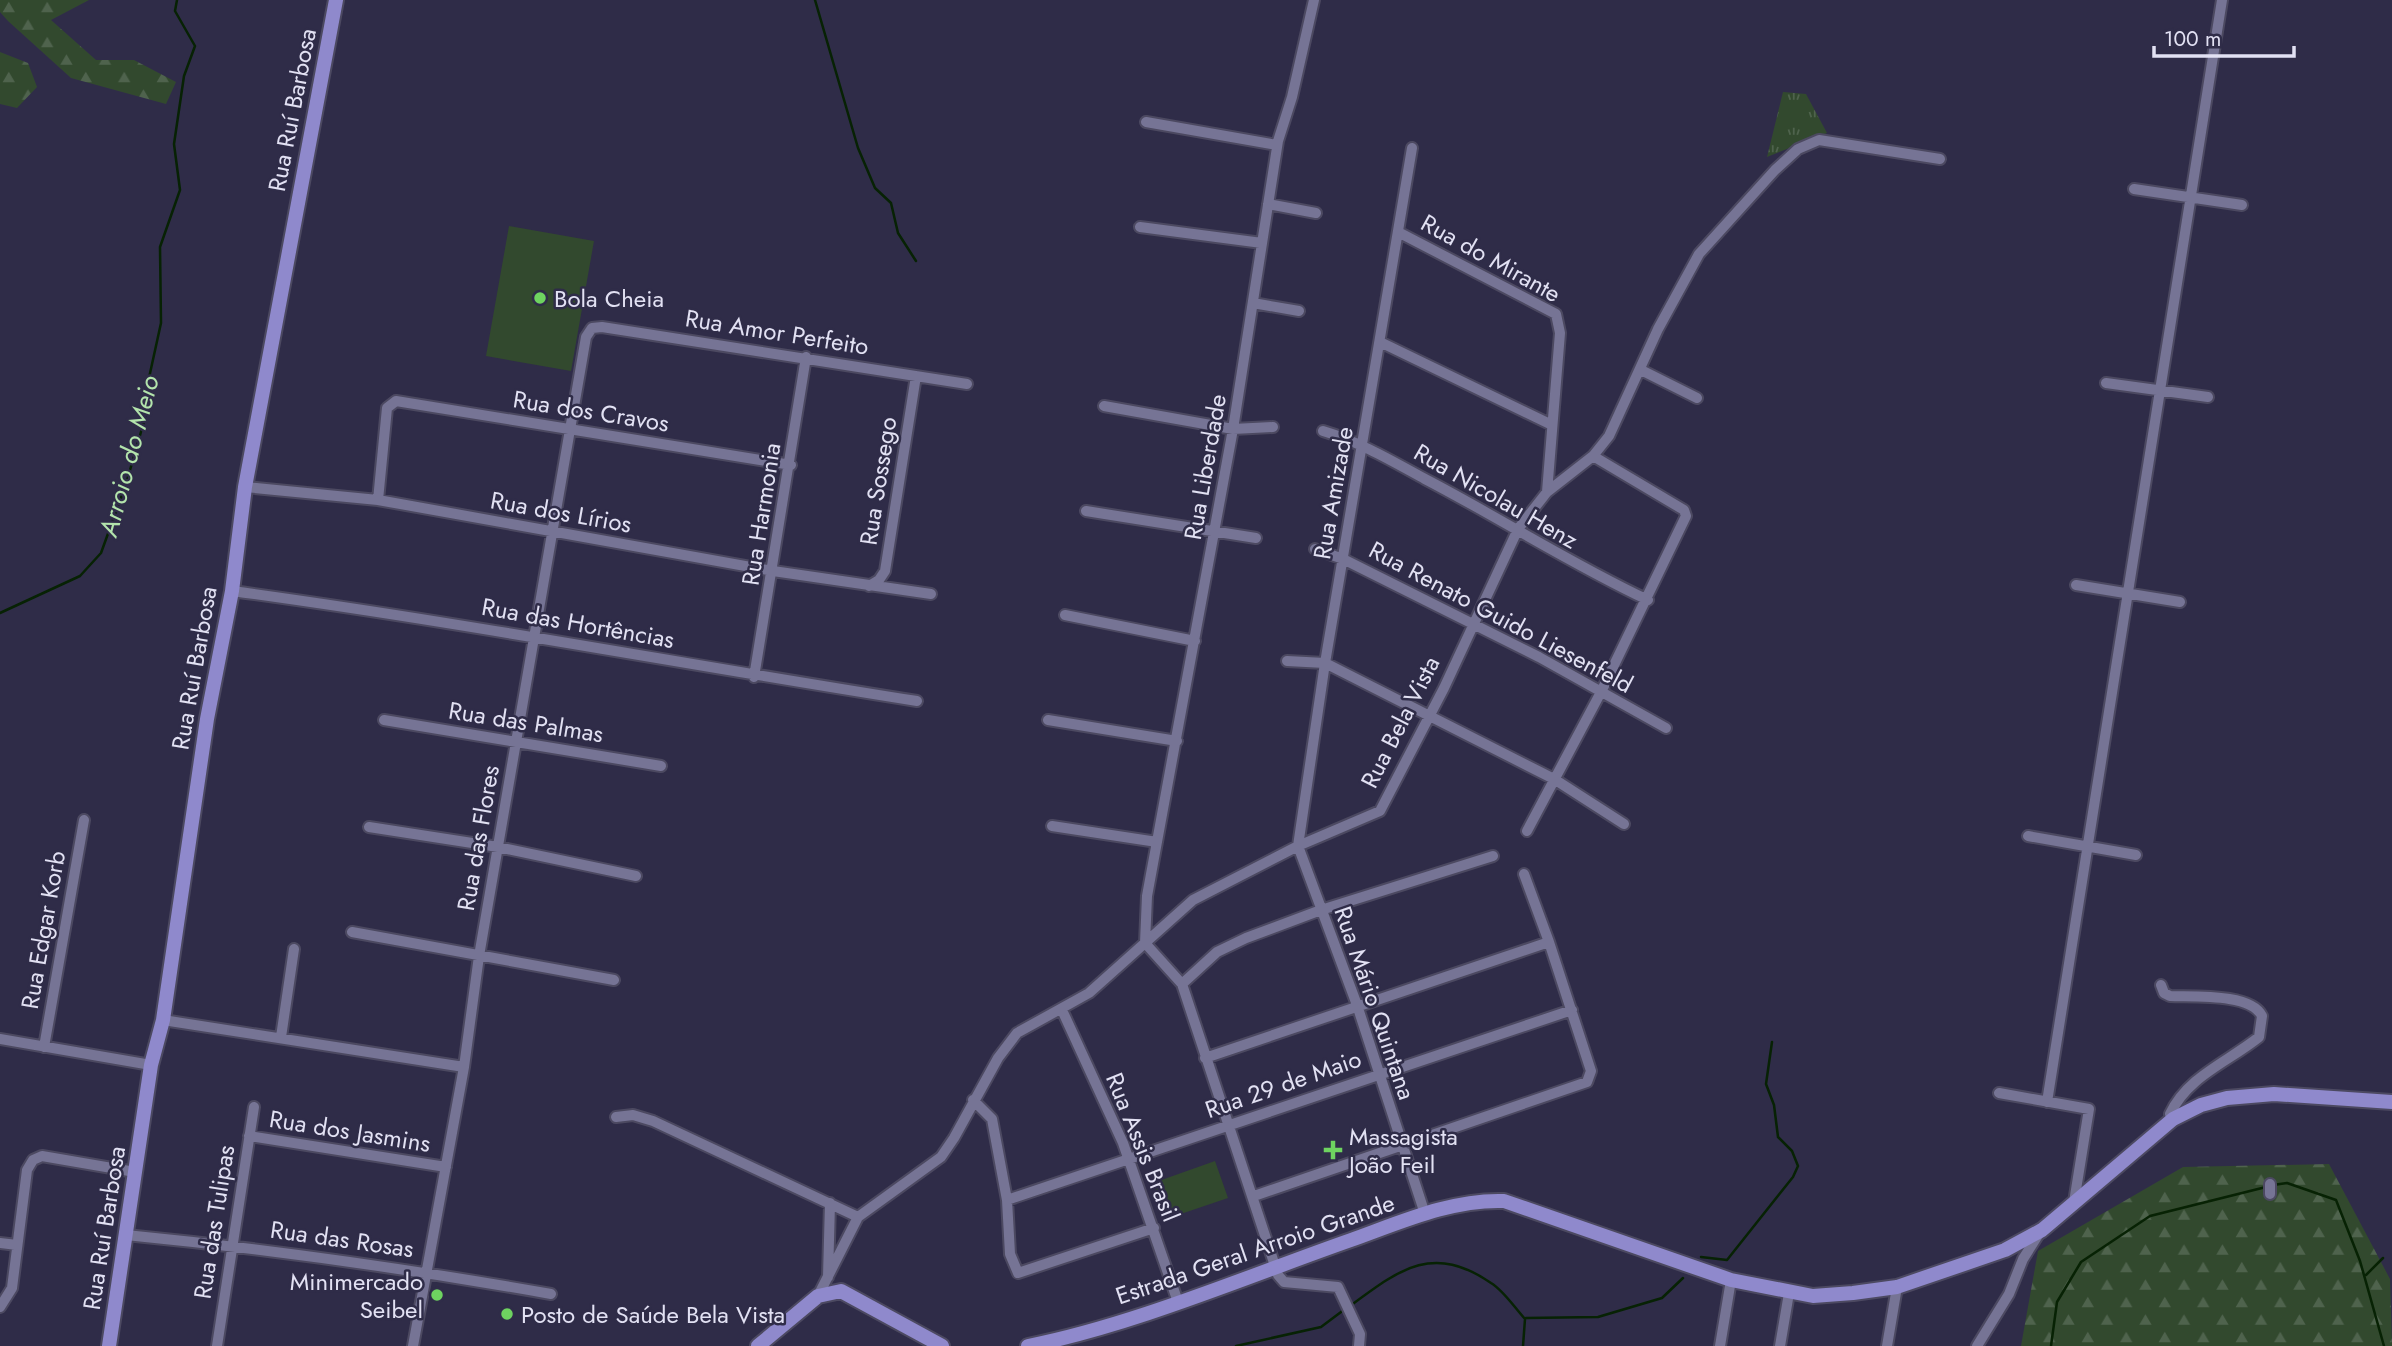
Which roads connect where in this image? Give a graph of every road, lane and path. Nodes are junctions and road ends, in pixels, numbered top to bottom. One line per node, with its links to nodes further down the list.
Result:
1 (336, 0): 37 (main road, Rua Ruí Barbosa)
2 (1314, 0): 5 (street, Rua Liberdade)
3 (2222, 0): 9 (street)
4 (1146, 122): 5 (street)
5 (1277, 145): 10 (street, Rua Liberdade)
6 (1412, 148): 14 (street, Rua Amizade)
7 (1940, 159): 21 (street, Rua Bela Vista)
8 (2134, 189): 9 (street)
9 (2191, 197): 11 (street); 25 (street)
10 (1268, 204): 12 (street); 15 (street, Rua Liberdade)
11 (2242, 205)
12 (1316, 212)
13 (1140, 227): 15 (street)
14 (1398, 232): 19 (street, Rua Amizade); 29 (street, Rua do Mirante)
15 (1262, 243): 16 (street, Rua Liberdade)
16 (1253, 303): 17 (street); 32 (street, Rua Liberdade)
17 (1299, 311)
18 (586, 337): 20 (street, Rua Amor Perfeito); 31 (street, Rua das Flores)
19 (1380, 342): 29 (street); 34 (street, Rua Amizade)
20 (806, 357): 22 (street, Rua Amor Perfeito); 36 (street, Rua Harmonia)
21 (1641, 370): 27 (street); 35 (street, Rua Bela Vista)
22 (916, 376): 24 (street, Rua Amor Perfeito); 49 (street, Rua Sossego)
23 (2106, 383): 25 (street)
24 (967, 384)
25 (2160, 391): 26 (street); 52 (street)
26 (2208, 397)
27 (1697, 398)
28 (1104, 406): 32 (street)
29 (1552, 425): 38 (street, Rua do Mirante)
30 (1272, 427): 32 (street)
31 (570, 428): 36 (street, Rua dos Cravos); 39 (street, Rua dos Cravos); 42 (street, Rua das Flores)
32 (1233, 429): 43 (street, Rua Liberdade)
33 (1323, 432): 34 (street, Rua Nicolau Henz)
34 (1362, 445): 41 (street, Rua Nicolau Henz); 46 (street, Rua Amizade)
35 (1593, 456): 38 (street, Rua Bela Vista); 53 (street)
36 (791, 465): 47 (street, Rua Harmonia)
37 (245, 487): 39 (street, Rua dos Lírios); 50 (main road, Rua Ruí Barbosa)
38 (1547, 492): 41 (street, Rua Bela Vista)
39 (378, 500): 42 (street, Rua dos Lírios)
40 (1086, 511): 43 (street)
41 (1518, 530): 53 (street, Rua Nicolau Henz); 56 (street, Rua Bela Vista)
42 (551, 531): 47 (street, Rua dos Lírios); 57 (street, Rua das Flores)
43 (1215, 532): 44 (street); 58 (street, Rua Liberdade)
44 (1256, 538)
45 (1315, 548): 46 (street, Rua Renato Guido Liesenfeld)
46 (1343, 559): 56 (street, Rua Renato Guido Liesenfeld); 60 (street, Rua Amizade)
47 (773, 571): 49 (street, Rua dos Lírios); 61 (street, Rua Harmonia)
48 (2076, 585): 52 (street)
49 (869, 586): 51 (street, Rua dos Lírios)
50 (232, 590): 57 (street, Rua das Hortências); 98 (main road, Rua Ruí Barbosa)
51 (932, 594)
52 (2127, 595): 54 (street); 80 (street)
53 (1647, 600): 62 (street)
54 (2180, 602)
55 (1065, 615): 58 (street)
56 (1473, 625): 62 (street, Rua Renato Guido Liesenfeld); 64 (street, Rua Bela Vista)
57 (533, 636): 61 (street, Rua das Hortências); 68 (street, Rua das Flores)
58 (1195, 641): 69 (street, Rua Liberdade)
59 (1287, 661): 60 (street)
60 (1325, 663): 64 (street); 79 (street, Rua Amizade)
61 (754, 677): 63 (street, Rua das Hortências)
62 (1601, 692): 67 (street, Rua Renato Guido Liesenfeld); 71 (street)
63 (917, 701)
64 (1429, 718): 71 (street); 79 (street, Rua Bela Vista)
65 (384, 720): 68 (street, Rua das Palmas)
66 (1048, 720): 69 (street)
67 (1666, 728)
68 (516, 740): 70 (street, Rua das Palmas); 81 (street, Rua das Flores)
69 (1177, 741): 78 (street, Rua Liberdade)
70 (661, 766)
71 (1554, 779): 73 (street); 76 (street)
72 (84, 820): 101 (street, Rua Edgar Korb)
73 (1624, 824)
74 (1052, 826): 78 (street)
75 (369, 827): 81 (street)
76 (1527, 831)
77 (2028, 836): 80 (street)
78 (1157, 842): 89 (street, Rua Liberdade)
79 (1298, 846): 86 (street, Rua Mário Quintana); 89 (street, Rua Bela Vista)
80 (2087, 846): 82 (street); 108 (street)
81 (498, 847): 85 (street); 91 (street, Rua das Flores)
82 (2136, 855)
83 (1493, 856): 86 (street)
84 (1524, 874): 88 (street)
85 (636, 876)
86 (1321, 910): 93 (street); 95 (street, Rua Mário Quintana)
87 (352, 932): 91 (street)
88 (1549, 942): 95 (street); 97 (street)
89 (1145, 943): 93 (street); 96 (street, Rua Bela Vista)
90 (294, 949): 99 (street)
91 (479, 956): 92 (street); 104 (street, Rua das Flores)
92 (614, 980)
93 (1182, 985): 102 (street)
94 (2161, 985): 112 (street)
95 (1357, 1005): 102 (street); 105 (street, Rua Mário Quintana)
96 (1062, 1010): 107 (street, Rua Bela Vista); 116 (street, Rua Assis Brasil)
97 (1572, 1010): 105 (street, Rua 29 de Maio); 115 (street)
98 (163, 1020): 99 (street); 103 (main road, Rua Ruí Barbosa)
99 (281, 1037): 104 (street)
100 (0, 1039): 101 (street)
101 (44, 1047): 103 (street)
102 (1205, 1058): 113 (street)
103 (151, 1065): 118 (main road, Rua Ruí Barbosa)
104 (464, 1068): 117 (street, Rua das Flores)
105 (1380, 1074): 113 (street, Rua 29 de Maio); 115 (street, Rua Mário Quintana)
106 (1999, 1093): 108 (street)
107 (973, 1100): 120 (street); 124 (street, Rua Bela Vista)
108 (2048, 1102): 121 (street)
109 (2392, 1102): 112 (main road, Estrada Geral Arroio Grande)
110 (254, 1107): 114 (street, Rua das Tulipas)
111 (616, 1117): 122 (street)
112 (2173, 1119): 121 (main road, Estrada Geral Arroio Grande)
113 (1226, 1125): 116 (street, Rua 29 de Maio); 119 (street)
114 (248, 1136): 117 (street, Rua dos Jasmins); 130 (street, Rua das Tulipas)
115 (1402, 1144): 119 (street); 123 (street, Rua Mário Quintana)
116 (1130, 1159): 120 (street, Rua 29 de Maio); 125 (street, Rua Assis Brasil)
117 (446, 1167): 132 (street, Rua das Flores)
118 (135, 1172): 127 (main road, Rua Ruí Barbosa); 129 (street)
119 (1254, 1196): 131 (street)
120 (1007, 1200): 125 (street)
121 (2074, 1202): 126 (main road, Estrada Geral Arroio Grande)
122 (830, 1203): 124 (street); 133 (street)
123 (1425, 1214): 131 (main road, Estrada Geral Arroio Grande); 134 (main road, Estrada Geral Arroio Grande)
124 (858, 1217): 133 (street, Rua Bela Vista)
125 (1154, 1228): 139 (street, Rua Assis Brasil)
126 (2042, 1230): 135 (main road, Estrada Geral Arroio Grande); 151 (street)
127 (126, 1235): 130 (street, Rua das Rosas); 143 (main road, Rua Ruí Barbosa)
128 (0, 1243): 129 (street)
129 (17, 1245): 140 (street)
130 (232, 1245): 132 (street, Rua das Rosas); 141 (street, Rua das Tulipas)
131 (1275, 1268): 139 (main road, Estrada Geral Arroio Grande); 147 (street)
132 (428, 1272): 137 (street, Rua das Rosas); 144 (street, Rua das Flores)
133 (828, 1280): 138 (street, Rua Bela Vista)
134 (1731, 1280): 136 (main road, Estrada Geral Arroio Grande); 148 (street)
135 (1897, 1287): 136 (main road, Estrada Geral Arroio Grande); 150 (street)
136 (1789, 1293): 149 (street)
137 (551, 1294)
138 (818, 1296): 142 (main road); 145 (main road, Rua Bela Vista)
139 (1178, 1302): 146 (main road, Estrada Geral Arroio Grande)
140 (0, 1307)
141 (217, 1344)
142 (932, 1344)
143 (109, 1346)
144 (414, 1346)
145 (758, 1346)
146 (1028, 1346)
147 (1359, 1346)
148 (1720, 1346)
149 (1780, 1346)
150 (1887, 1346)
151 (1977, 1346)

